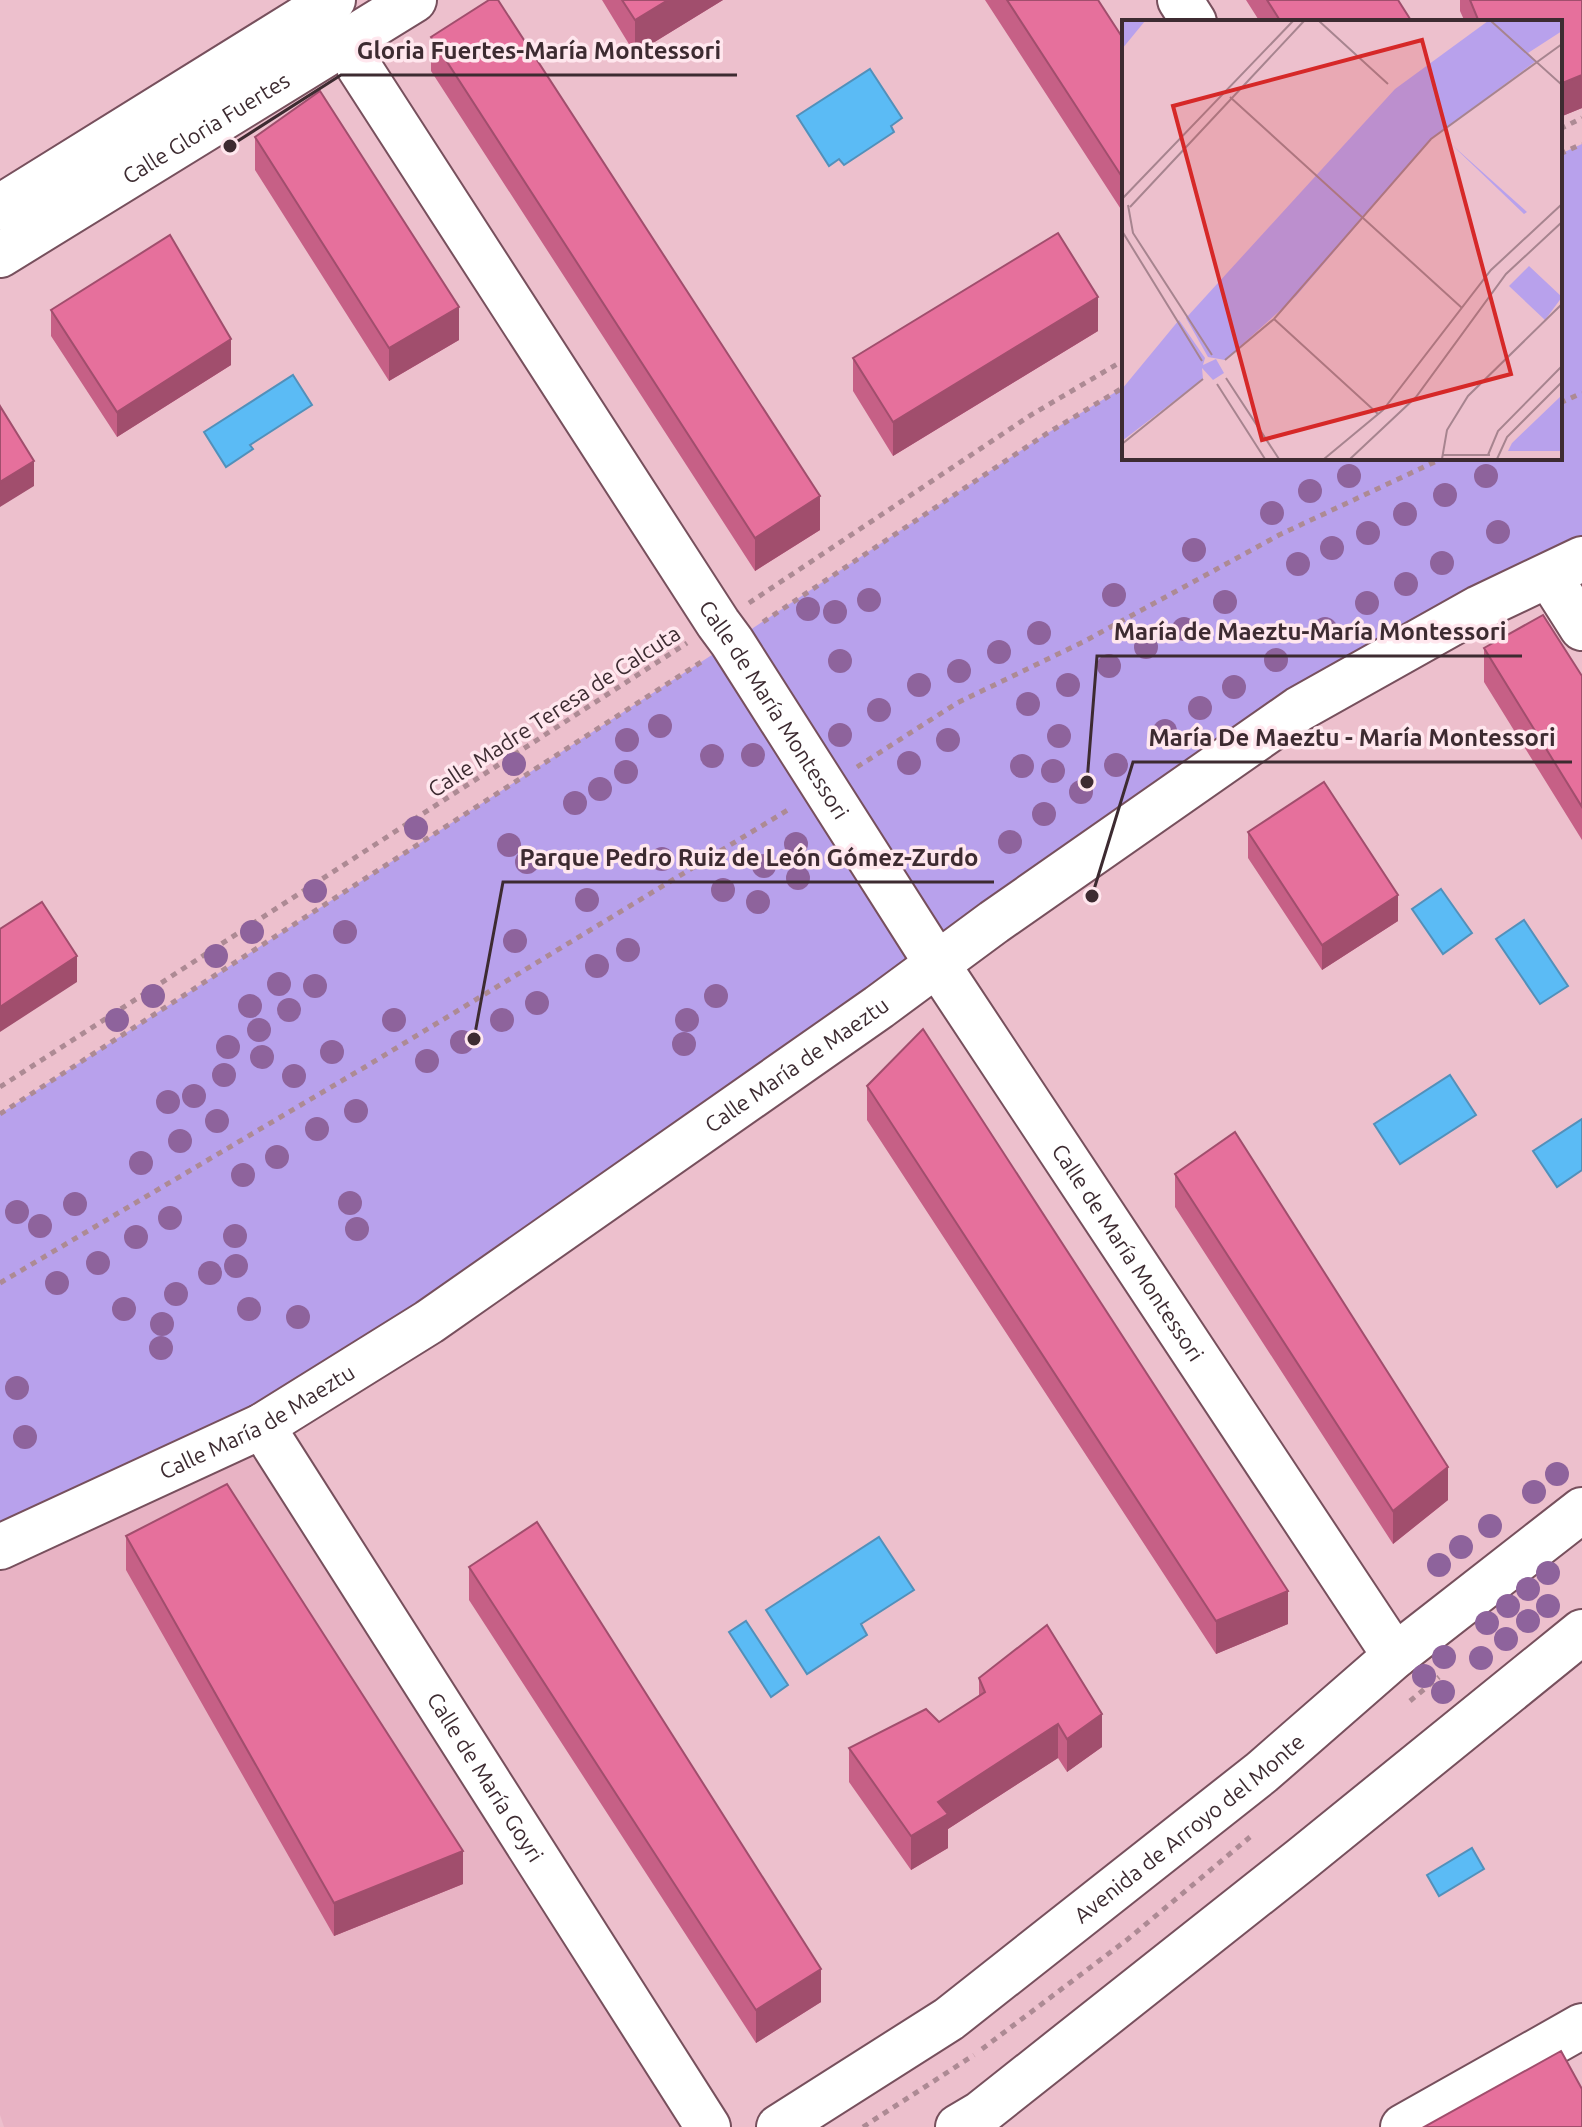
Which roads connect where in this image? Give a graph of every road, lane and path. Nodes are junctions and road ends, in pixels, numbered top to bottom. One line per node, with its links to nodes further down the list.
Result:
1 (414, 0): 3 (street, Calle Gloria Fuertes)
2 (1180, 0): 4 (street)
3 (342, 18): 9 (street, Calle Gloria Fuertes); 10 (street, Calle Gloria Fuertes); 18 (street, Calle de María Montessori)
4 (1193, 20)
5 (1582, 118): 6 (path)
6 (1562, 128)
7 (1582, 144): 8 (path)
8 (1562, 153)
9 (0, 207)
10 (0, 255)
11 (1122, 361): 18 (path, Calle Madre Teresa de Calcuta)
12 (1122, 388): 18 (path)
13 (1582, 393): 14 (path)
14 (1562, 402)
15 (1439, 460): 19 (path)
16 (1565, 568): 17 (street); 20 (street, Calle María de Maeztu)
17 (1582, 628)
18 (725, 632): 19 (street, Calle de María Montessori); 21 (path, Calle Madre Teresa de Calcuta); 22 (path)
19 (825, 788): 20 (street, Calle de María Montessori); 23 (path)
20 (937, 964): 24 (street, Calle María de Maeztu); 28 (street, Calle de María Montessori)
21 (0, 1087)
22 (0, 1114)
23 (0, 1283)
24 (262, 1426): 26 (street, Calle María de Maeztu); 30 (street, Calle de María Goyri)
25 (1582, 1510): 28 (street, Avenida de Arroyo del Monte)
26 (0, 1547)
27 (1582, 1632): 32 (street)
28 (1395, 1656): 31 (street, Avenida de Arroyo del Monte)
29 (1582, 2026): 33 (street)
30 (708, 2127)
31 (779, 2127)
32 (958, 2127)
33 (1403, 2127)

